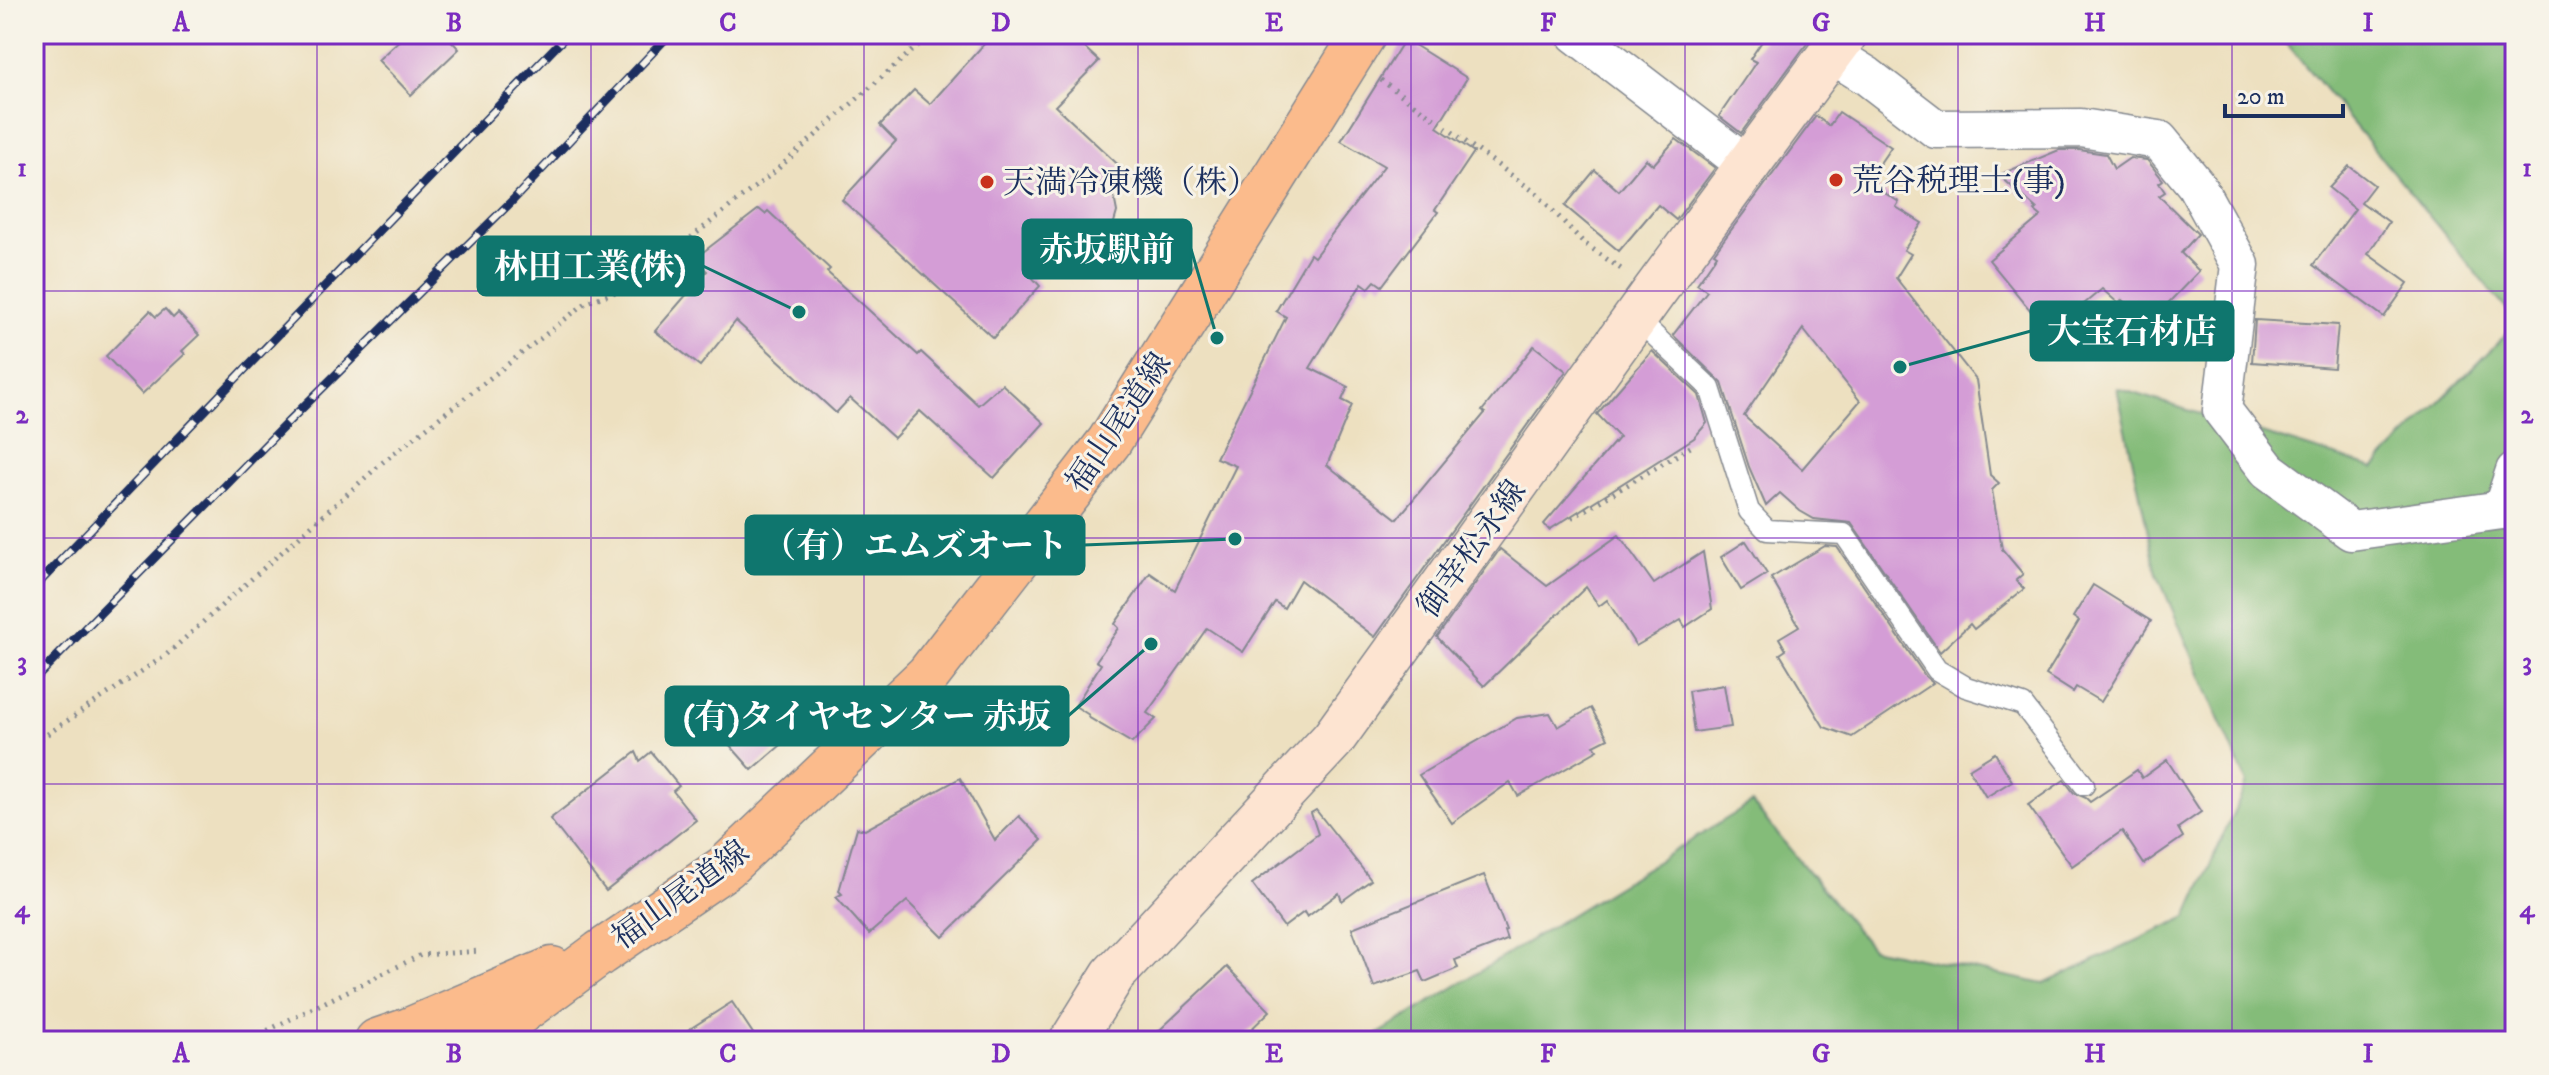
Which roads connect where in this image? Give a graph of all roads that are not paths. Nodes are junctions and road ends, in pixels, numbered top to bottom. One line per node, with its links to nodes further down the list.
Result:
1 (1576, 34): 4 (street)
2 (1837, 44): 4 (main road, 御幸松永線); 7 (street)
3 (1357, 46): 9 (main road, 福山尾道線)
4 (1749, 167): 5 (main road, 御幸松永線)
5 (1646, 305): 8 (lane); 12 (main road, 御幸松永線)
6 (2515, 471): 7 (street)
7 (2508, 510)
8 (2084, 785)
9 (600, 953): 10 (main road, 福山尾道線); 11 (main road, 福山尾道線)
10 (377, 1041)
11 (465, 1041)
12 (1072, 1041)

